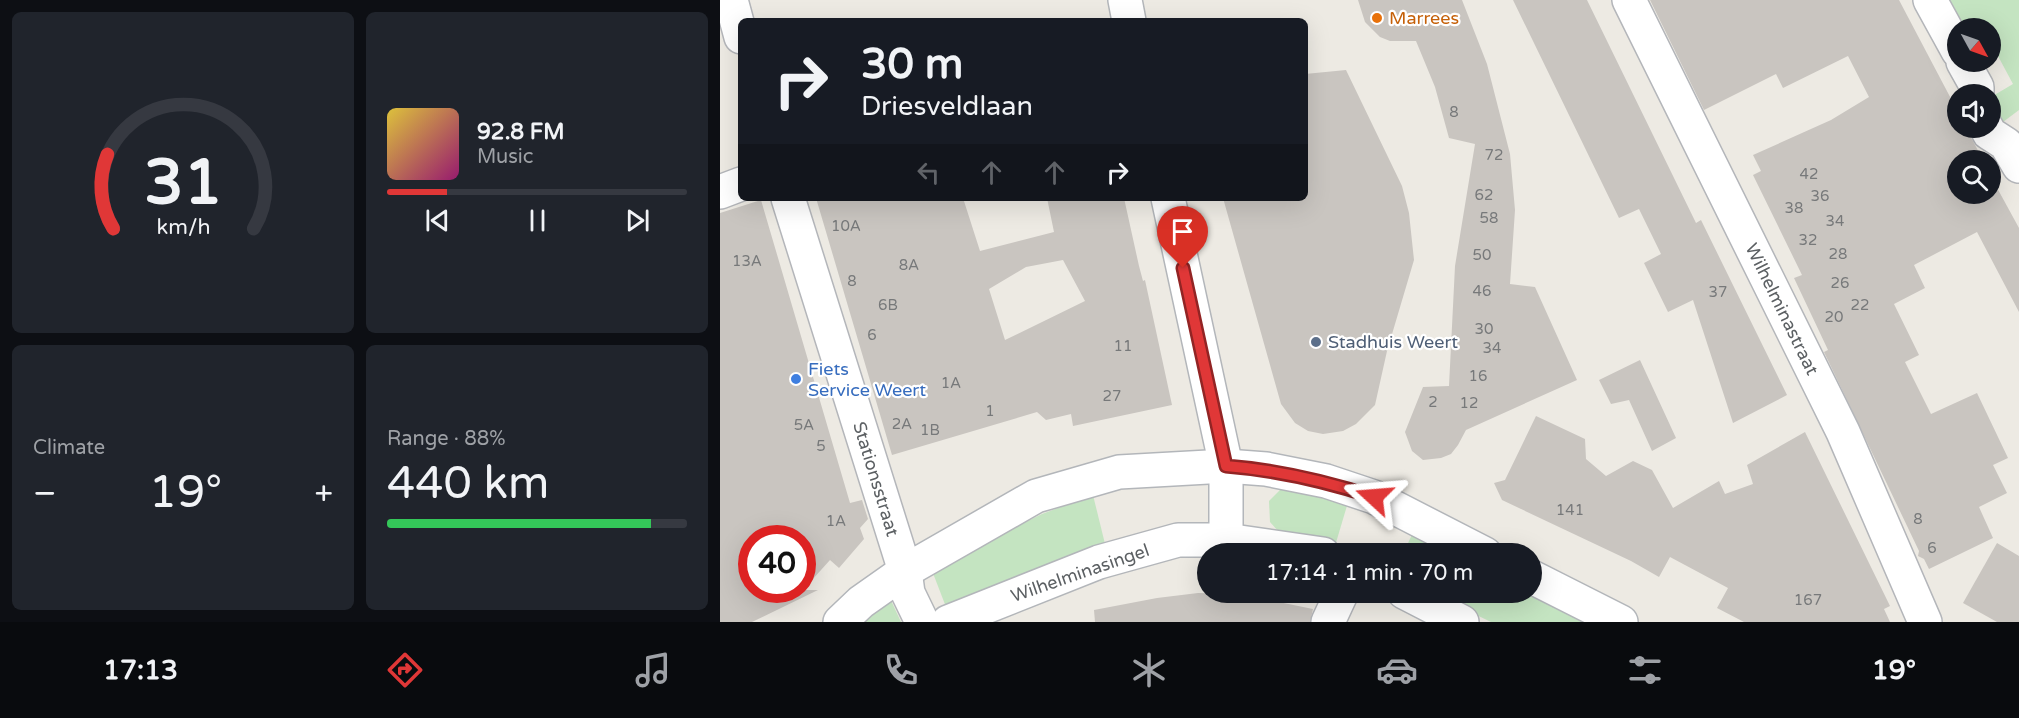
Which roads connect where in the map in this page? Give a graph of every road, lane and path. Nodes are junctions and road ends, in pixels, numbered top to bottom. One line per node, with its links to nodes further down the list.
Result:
1 (731, 0): 6 (street)
2 (1125, 0): 5 (street)
3 (1629, 0): 26 (street, Wilhelminastraat)
4 (1930, 0): 7 (street)
5 (1128, 18)
6 (738, 26)
7 (1947, 31)
8 (1997, 138): 9 (street)
9 (2019, 166)
10 (738, 185): 11 (street)
11 (720, 192)
12 (789, 201): 18 (street, Stationsstraat)
13 (1169, 201): 14 (street)
14 (1226, 466): 15 (street); 17 (street); 18 (street)
15 (1226, 540): 16 (street, Wilhelminasingel); 23 (street, Wilhelminasingel)
16 (1247, 543)
17 (1464, 543)
18 (905, 571): 21 (street); 22 (street, Stationsstraat)
19 (1542, 582): 25 (street)
20 (1425, 603): 24 (street)
21 (840, 622)
22 (922, 622)
23 (948, 622)
24 (1462, 622)
25 (1621, 622)
26 (1925, 622)

